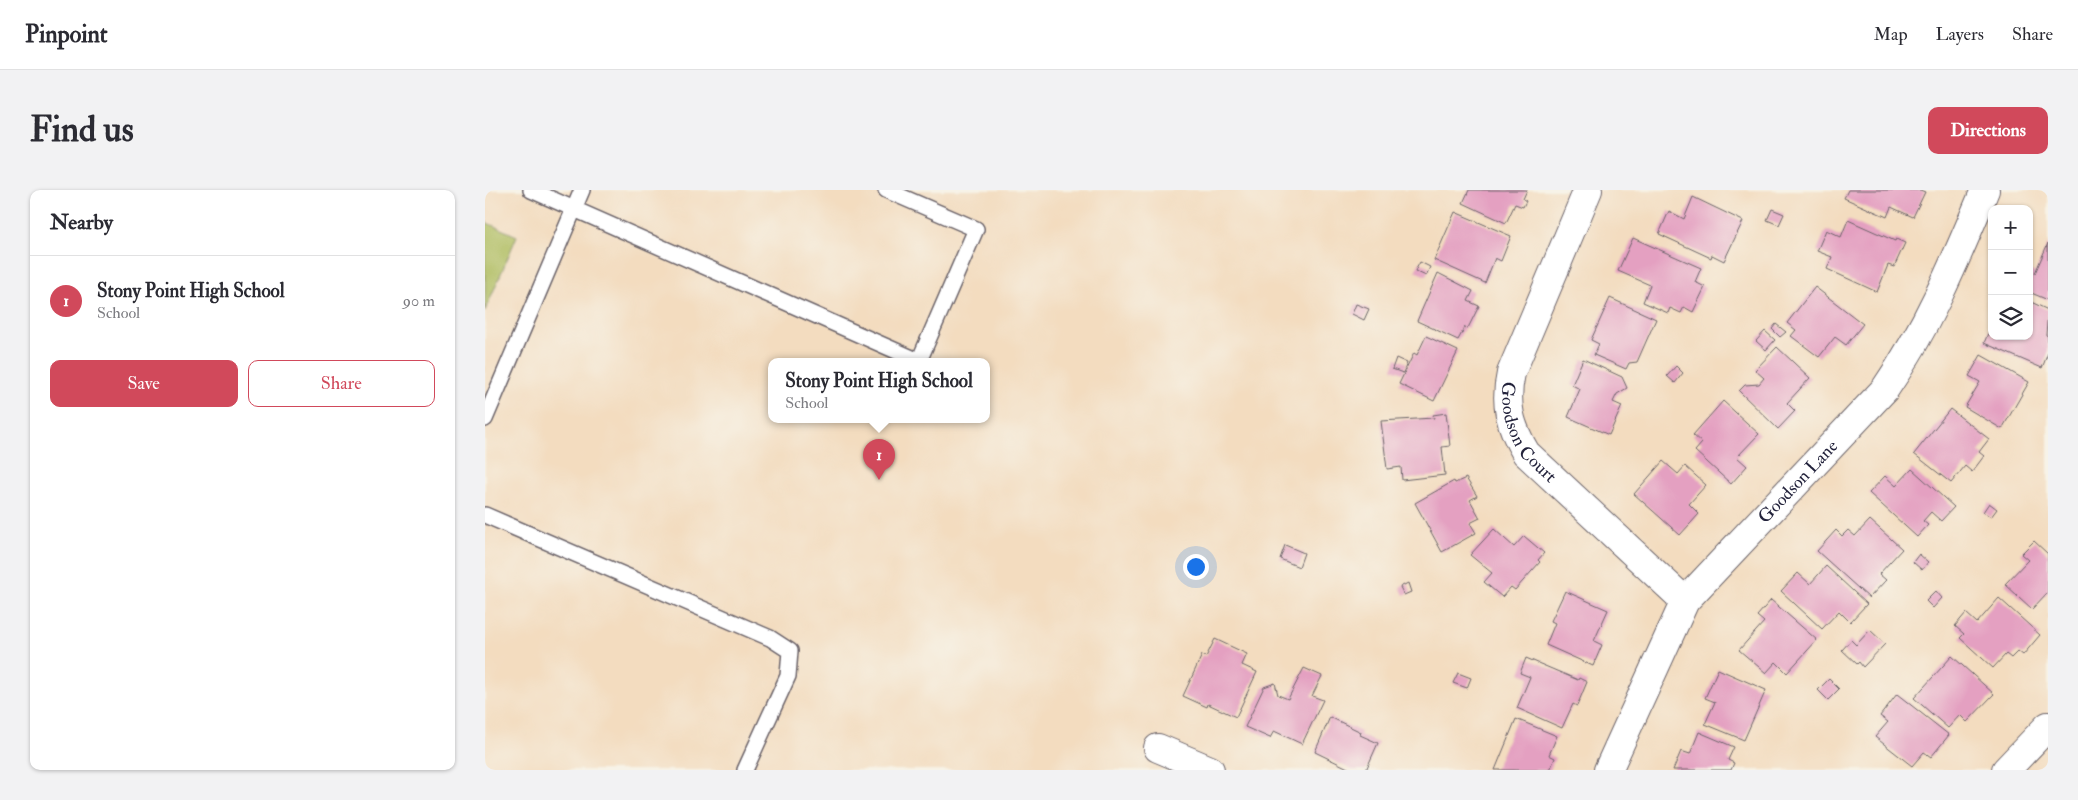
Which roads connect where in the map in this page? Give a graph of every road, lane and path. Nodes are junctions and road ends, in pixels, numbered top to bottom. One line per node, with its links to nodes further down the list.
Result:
1 (531, 190): 6 (lane)
2 (582, 190): 6 (lane)
3 (886, 190): 8 (lane)
4 (1588, 190): 11 (street, Goodson Court)
5 (1985, 190): 11 (street, Goodson Lane)
6 (575, 208): 7 (lane); 9 (lane)
7 (912, 358)
8 (920, 358)
9 (485, 419)
10 (485, 515): 14 (lane)
11 (1685, 601): 16 (street, Goodson Lane)
12 (2048, 726): 17 (street)
13 (1157, 748): 15 (street)
14 (745, 770)
15 (1210, 770)
16 (1608, 770)
17 (2006, 770)

